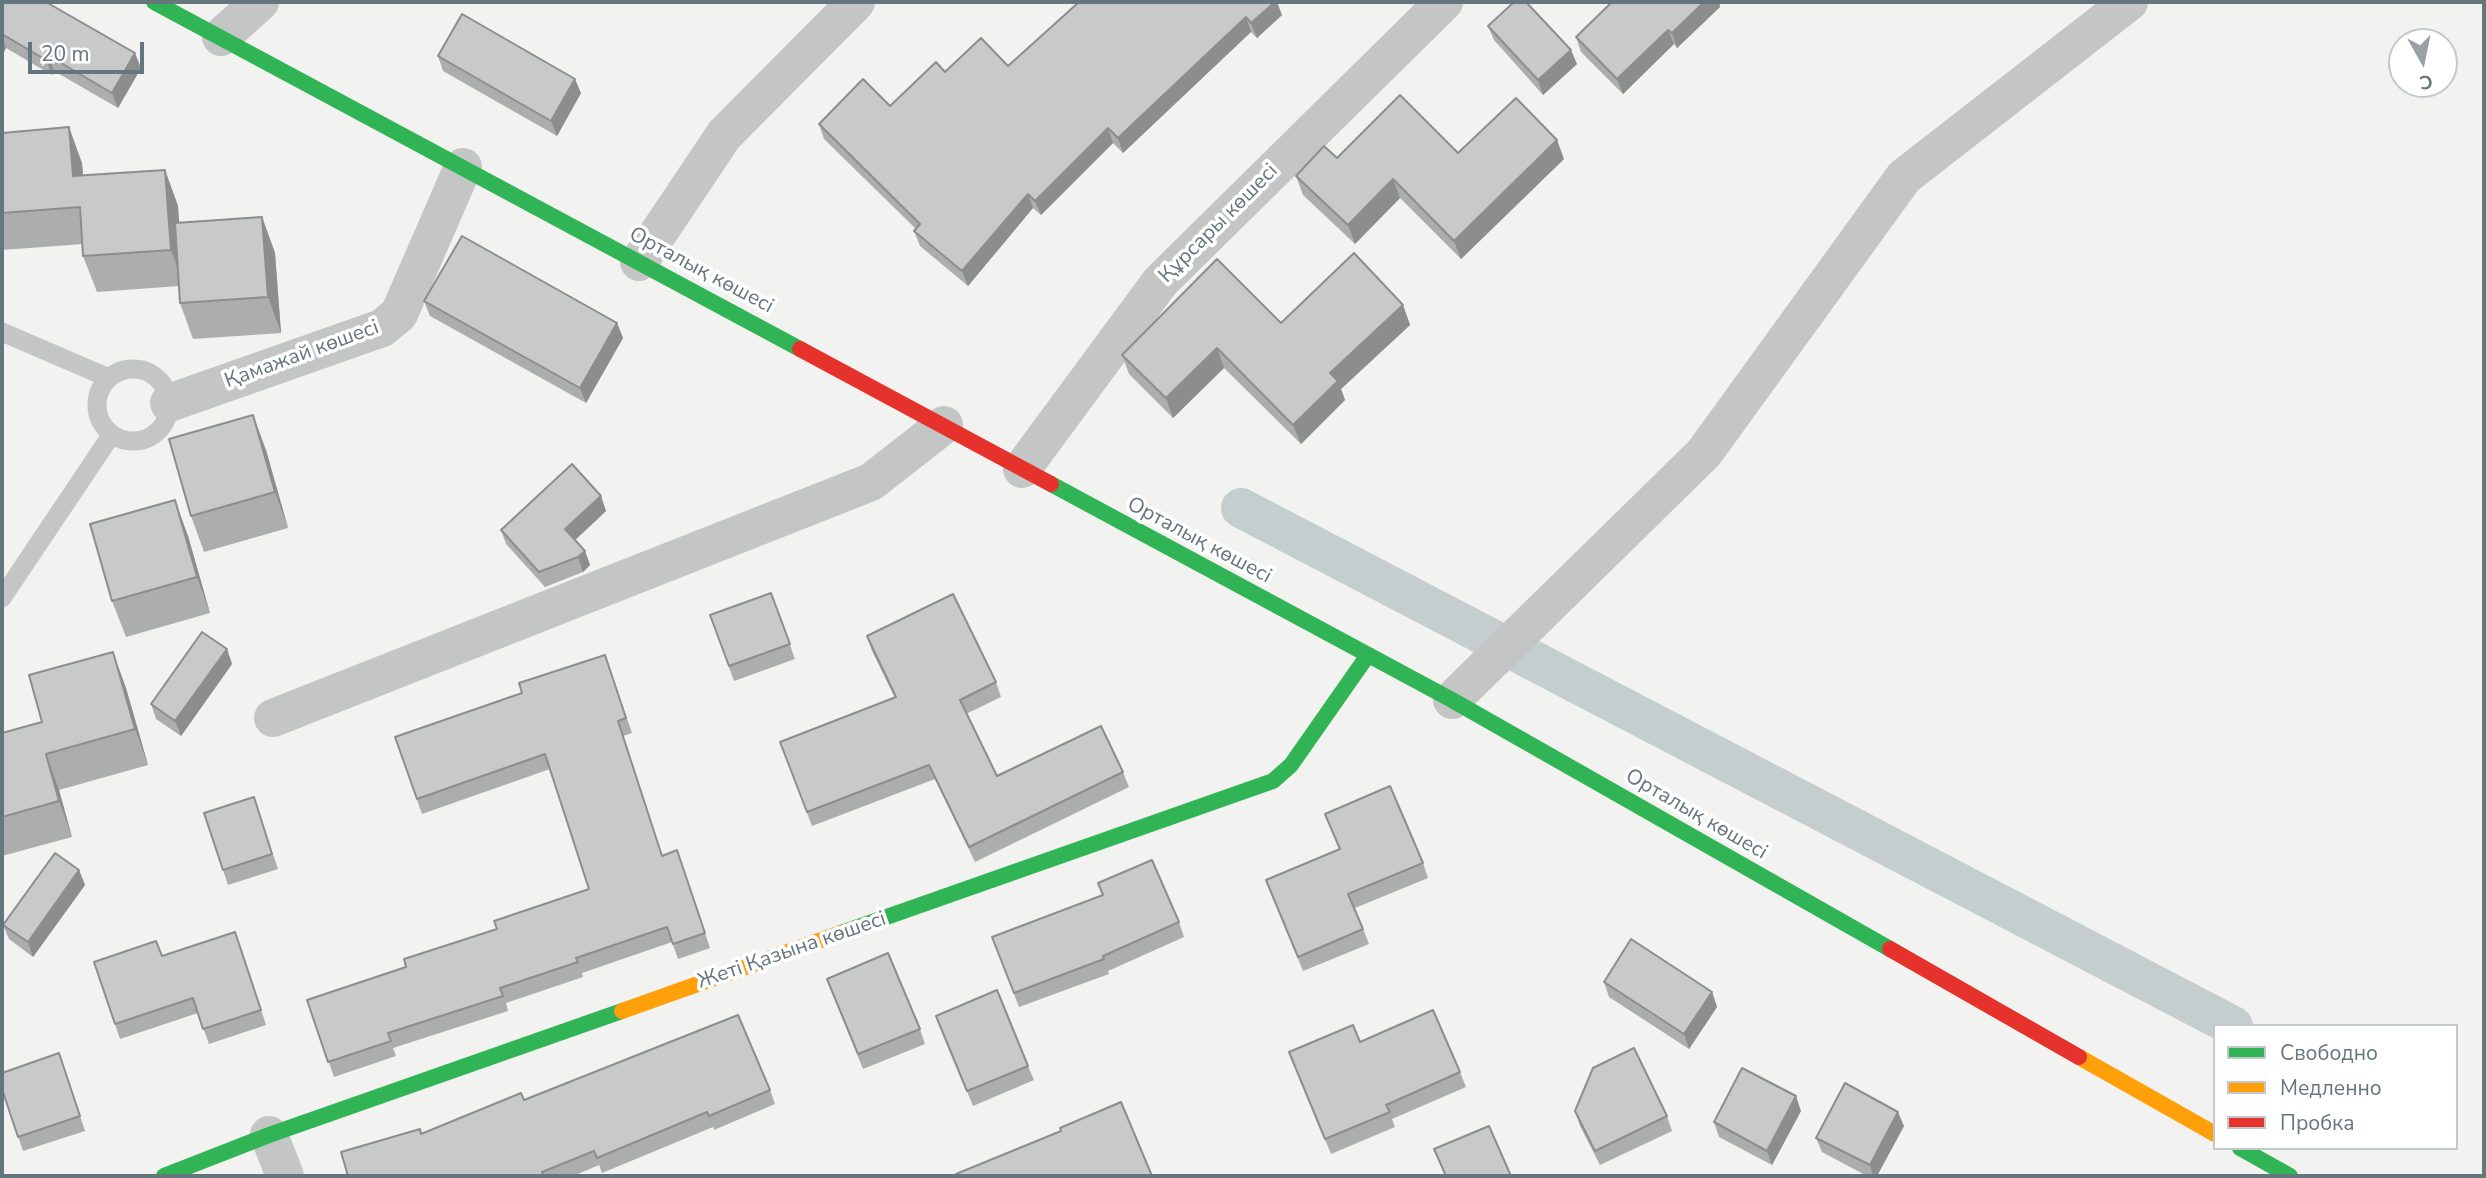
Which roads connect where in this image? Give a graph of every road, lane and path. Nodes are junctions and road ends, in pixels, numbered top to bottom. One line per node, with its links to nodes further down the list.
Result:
1 (154, 2): 6 (main road, Орталық көшесі)
2 (260, 2): 6 (street)
3 (856, 2): 8 (street)
4 (1444, 2): 14 (street, Құрсары көшесі)
5 (2129, 2): 17 (street)
6 (221, 37): 7 (main road, Орталық көшесі)
7 (463, 167): 8 (main road, Орталық көшесі); 11 (street, Қамажай көшесі)
8 (639, 262): 12 (main road, Орталық көшесі)
9 (2, 332): 10 (lane)
10 (109, 378): 11 (lane); 13 (lane)
11 (169, 403): 13 (lane)
12 (944, 425): 14 (main road, Орталық көшесі); 18 (street)
13 (112, 434): 15 (lane)
14 (1021, 469): 16 (main road, Орталық көшесі)
15 (2, 598)
16 (1368, 655): 17 (main road, Орталық көшесі); 20 (main road, Жеті Қазына көшесі)
17 (1452, 701): 19 (main road, Орталық көшесі)
18 (273, 718)
19 (2213, 1133)
20 (269, 1135): 22 (main road, Жеті Қазына көшесі); 23 (street)
21 (2244, 1150): 24 (main road)
22 (164, 1176)
23 (285, 1176)
24 (2290, 1176)

